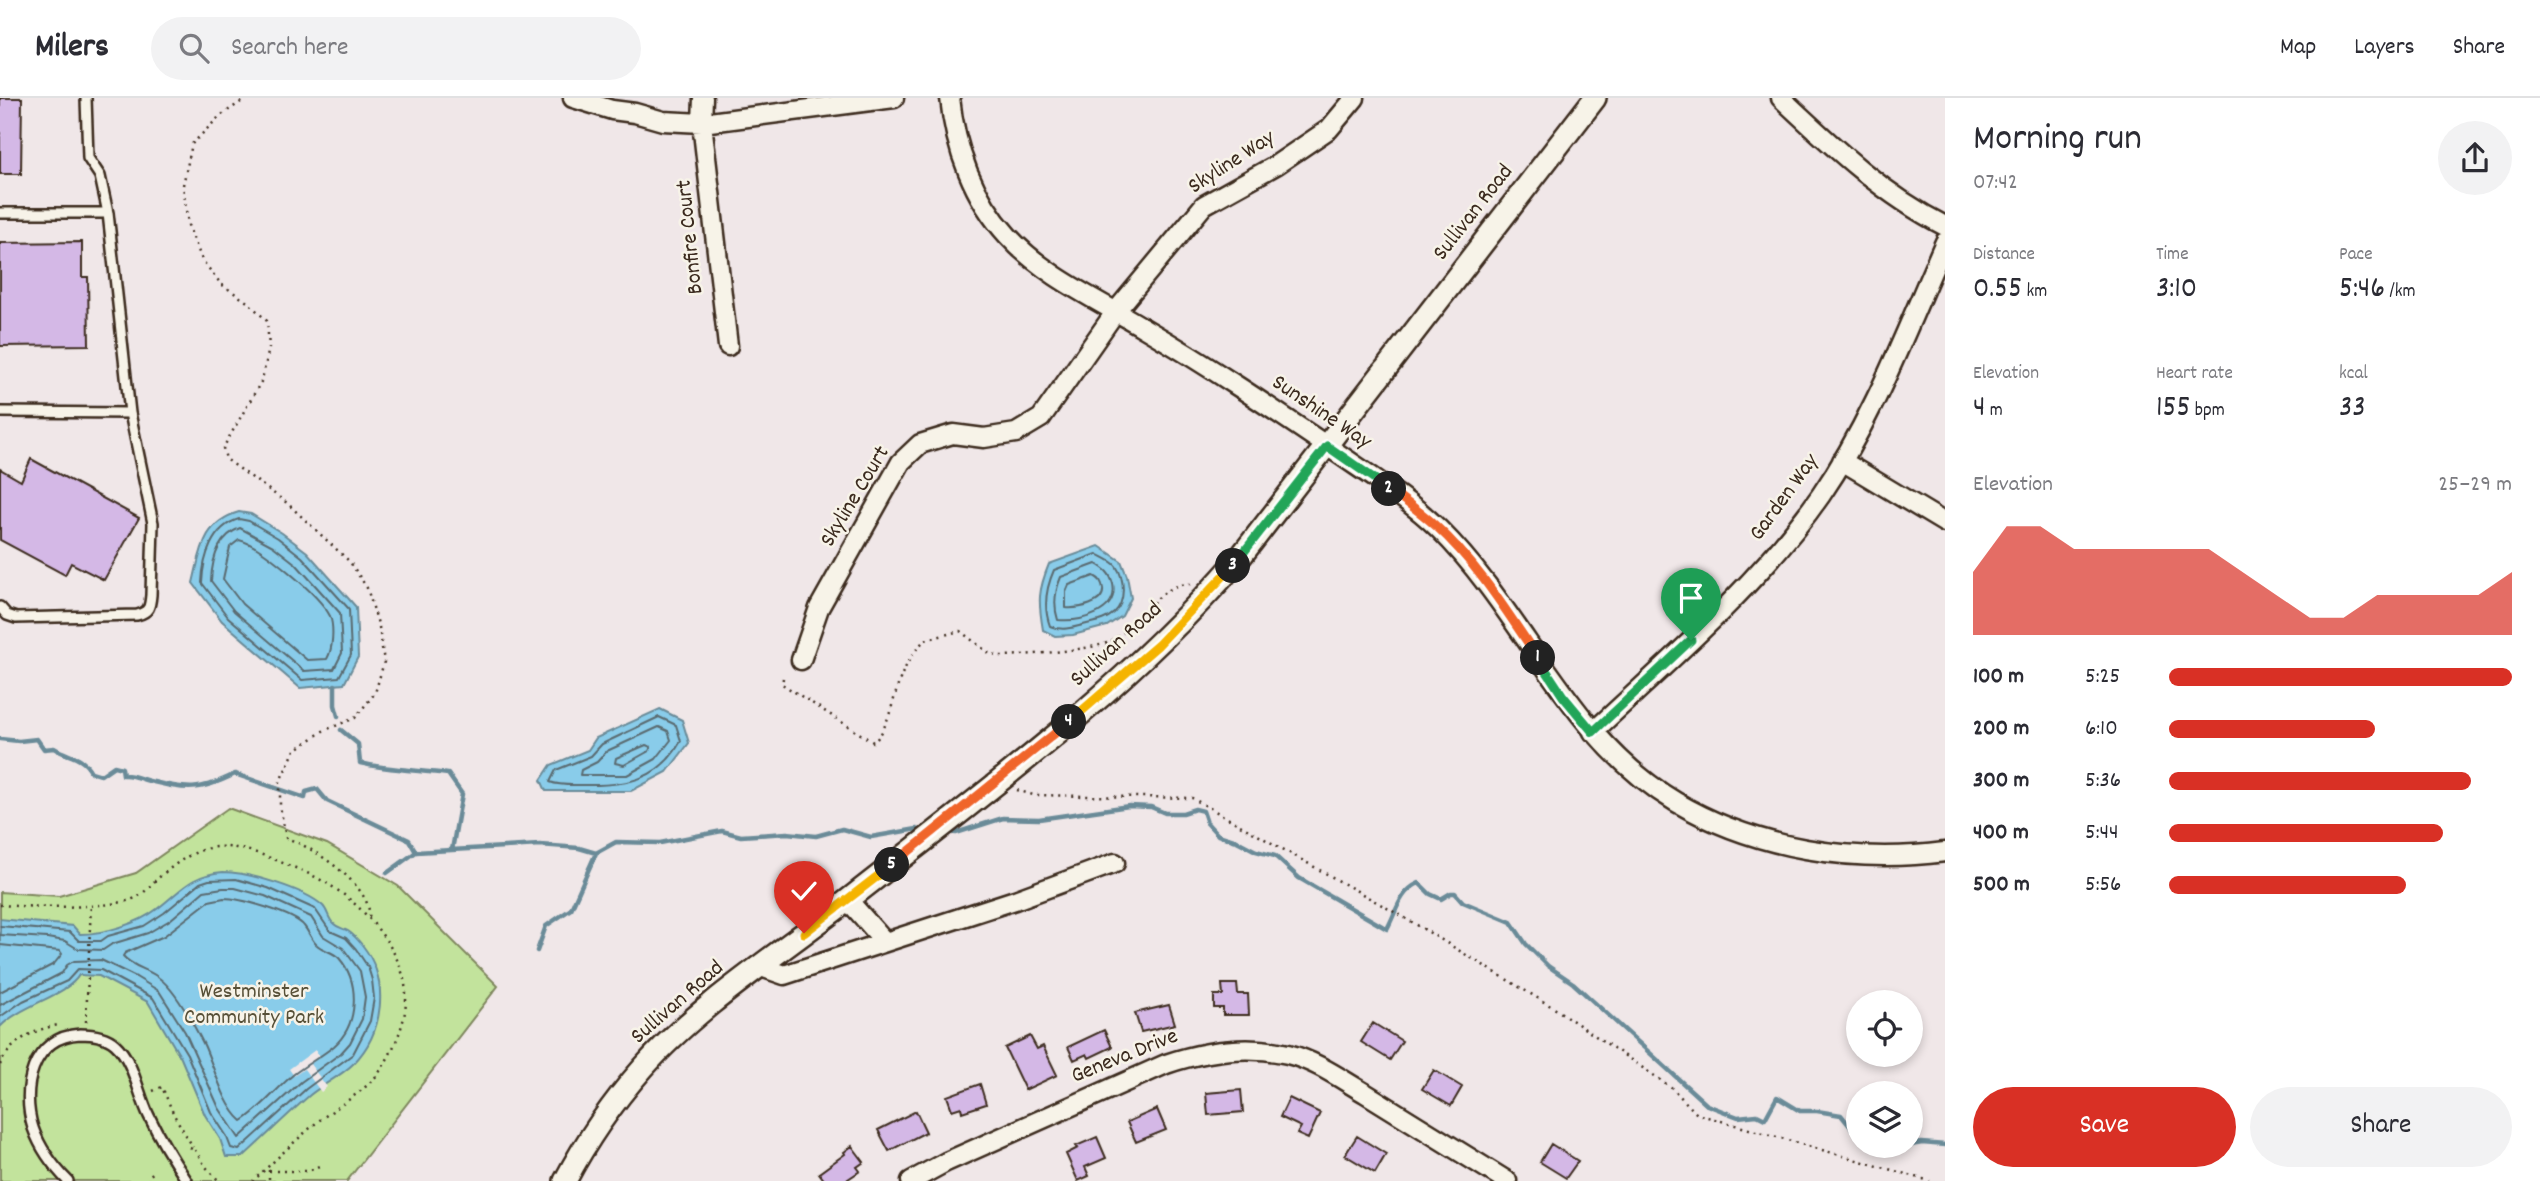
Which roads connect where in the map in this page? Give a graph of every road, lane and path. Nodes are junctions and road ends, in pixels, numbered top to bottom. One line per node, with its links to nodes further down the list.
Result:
1 (86, 98): 12 (lane)
2 (247, 98): 33 (path)
3 (573, 98): 10 (street)
4 (703, 98): 10 (street, Bonfire Court)
5 (894, 98): 10 (street)
6 (950, 98): 15 (street, Sunshine Way)
7 (1355, 98): 15 (street, Skyline Way)
8 (1595, 98): 19 (street, Sullivan Road)
9 (1781, 98): 13 (street)
10 (702, 123): 16 (street, Bonfire Court)
11 (0, 213): 12 (lane)
12 (107, 213): 18 (lane)
13 (1945, 226)
14 (1945, 242): 20 (street, Garden Way)
15 (1116, 311): 19 (street, Sunshine Way); 24 (street, Skyline Court)
16 (728, 346)
17 (0, 412): 18 (lane)
18 (130, 413): 23 (lane)
19 (1327, 446): 22 (street, Sullivan Road); 26 (street, Sunshine Way)
20 (1842, 461): 21 (street); 26 (street, Garden Way)
21 (1945, 523)
22 (1207, 595): 25 (path); 27 (street, Sullivan Road)
23 (0, 607)
24 (801, 660)
25 (783, 678)
26 (1593, 732): 28 (street, Sunshine Way)
27 (994, 784): 30 (street, Sullivan Road); 54 (path)
28 (1945, 852)
29 (1115, 863): 34 (street)
30 (848, 900): 34 (street); 35 (street, Sullivan Road)
31 (91, 904): 32 (path); 33 (path); 37 (path)
32 (0, 905)
33 (369, 918): 43 (path)
34 (884, 942): 35 (street)
35 (761, 967): 51 (street, Sullivan Road)
36 (80, 1022): 37 (path)
37 (86, 1022): 38 (path)
38 (91, 1023)
39 (66, 1024): 40 (path)
40 (0, 1065)
41 (151, 1091): 48 (path)
42 (321, 1165): 43 (path)
43 (268, 1170): 49 (path); 50 (path)
44 (155, 1171): 46 (path)
45 (68, 1181): 47 (lane)
46 (149, 1181)
47 (187, 1181)
48 (219, 1181)
49 (253, 1181)
50 (269, 1181)
51 (565, 1181)
52 (911, 1181): 53 (street, Geneva Drive)
53 (1507, 1181)
54 (1930, 1181)

